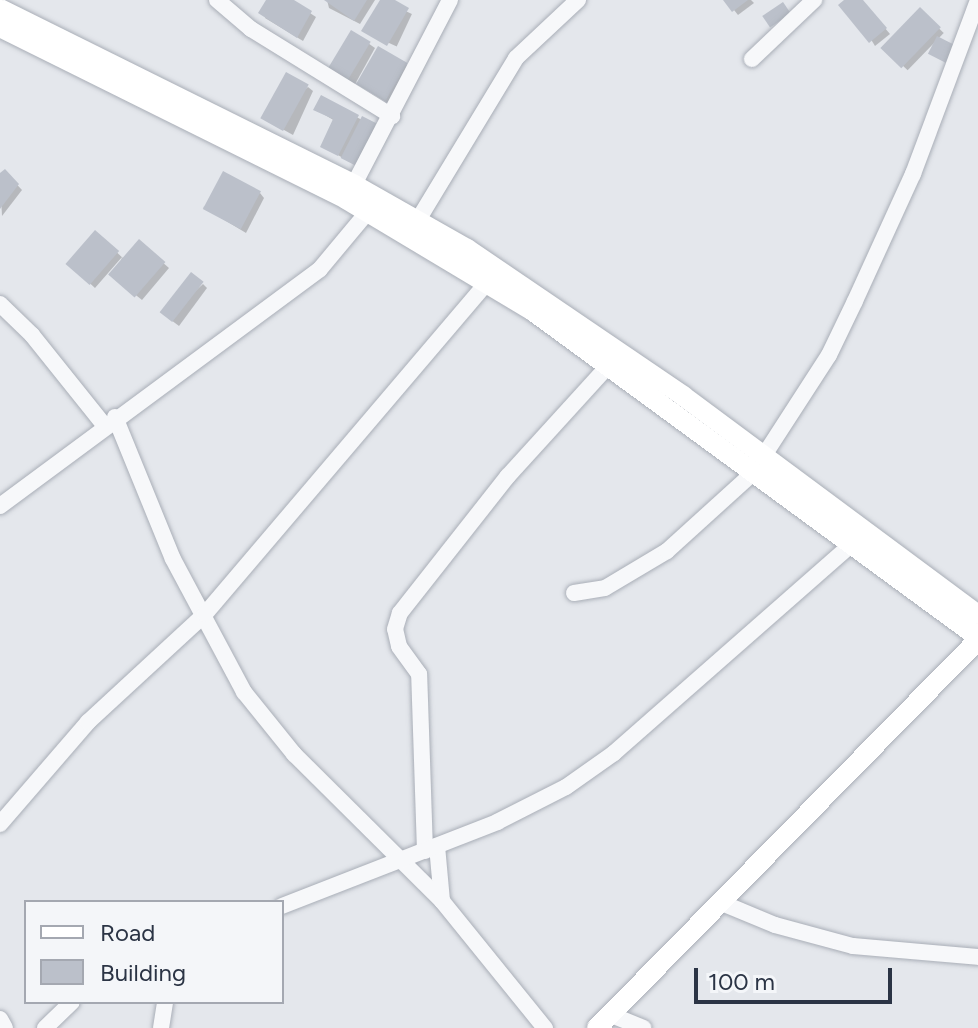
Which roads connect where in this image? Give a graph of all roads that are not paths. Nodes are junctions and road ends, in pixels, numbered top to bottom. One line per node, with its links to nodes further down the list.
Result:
1 (217, 0): 9 (street)
2 (578, 0): 12 (street)
3 (978, 0): 17 (street)
4 (448, 1): 9 (street)
5 (805, 3): 8 (street)
6 (0, 9): 10 (main road)
7 (0, 27): 10 (main road)
8 (752, 59)
9 (392, 116): 10 (street)
10 (350, 192): 11 (main road)
11 (373, 205): 12 (main road); 13 (main road); 16 (street)
12 (418, 220): 17 (main road)
13 (486, 284): 15 (main road); 21 (street)
14 (0, 304): 16 (street)
15 (609, 365): 17 (main road); 25 (street)
16 (110, 421): 18 (street); 21 (street)
17 (758, 464): 19 (main road); 20 (street); 22 (main road)
18 (0, 506)
19 (852, 544): 23 (main road); 25 (street)
20 (574, 593)
21 (205, 614): 24 (street); 26 (street)
22 (978, 615)
23 (978, 639): 28 (main road)
24 (0, 824)
25 (431, 849): 26 (street); 27 (street)
26 (401, 861): 27 (street); 29 (street)
27 (442, 901): 38 (street)
28 (722, 903): 30 (street); 34 (main road)
29 (284, 905)
30 (978, 957)
31 (70, 1004): 36 (street)
32 (165, 1004): 37 (street)
33 (0, 1019): 35 (street)
34 (603, 1021): 39 (main road); 40 (street)
35 (5, 1028)
36 (45, 1028)
37 (161, 1028)
38 (545, 1028)
39 (588, 1028)
40 (643, 1028)

